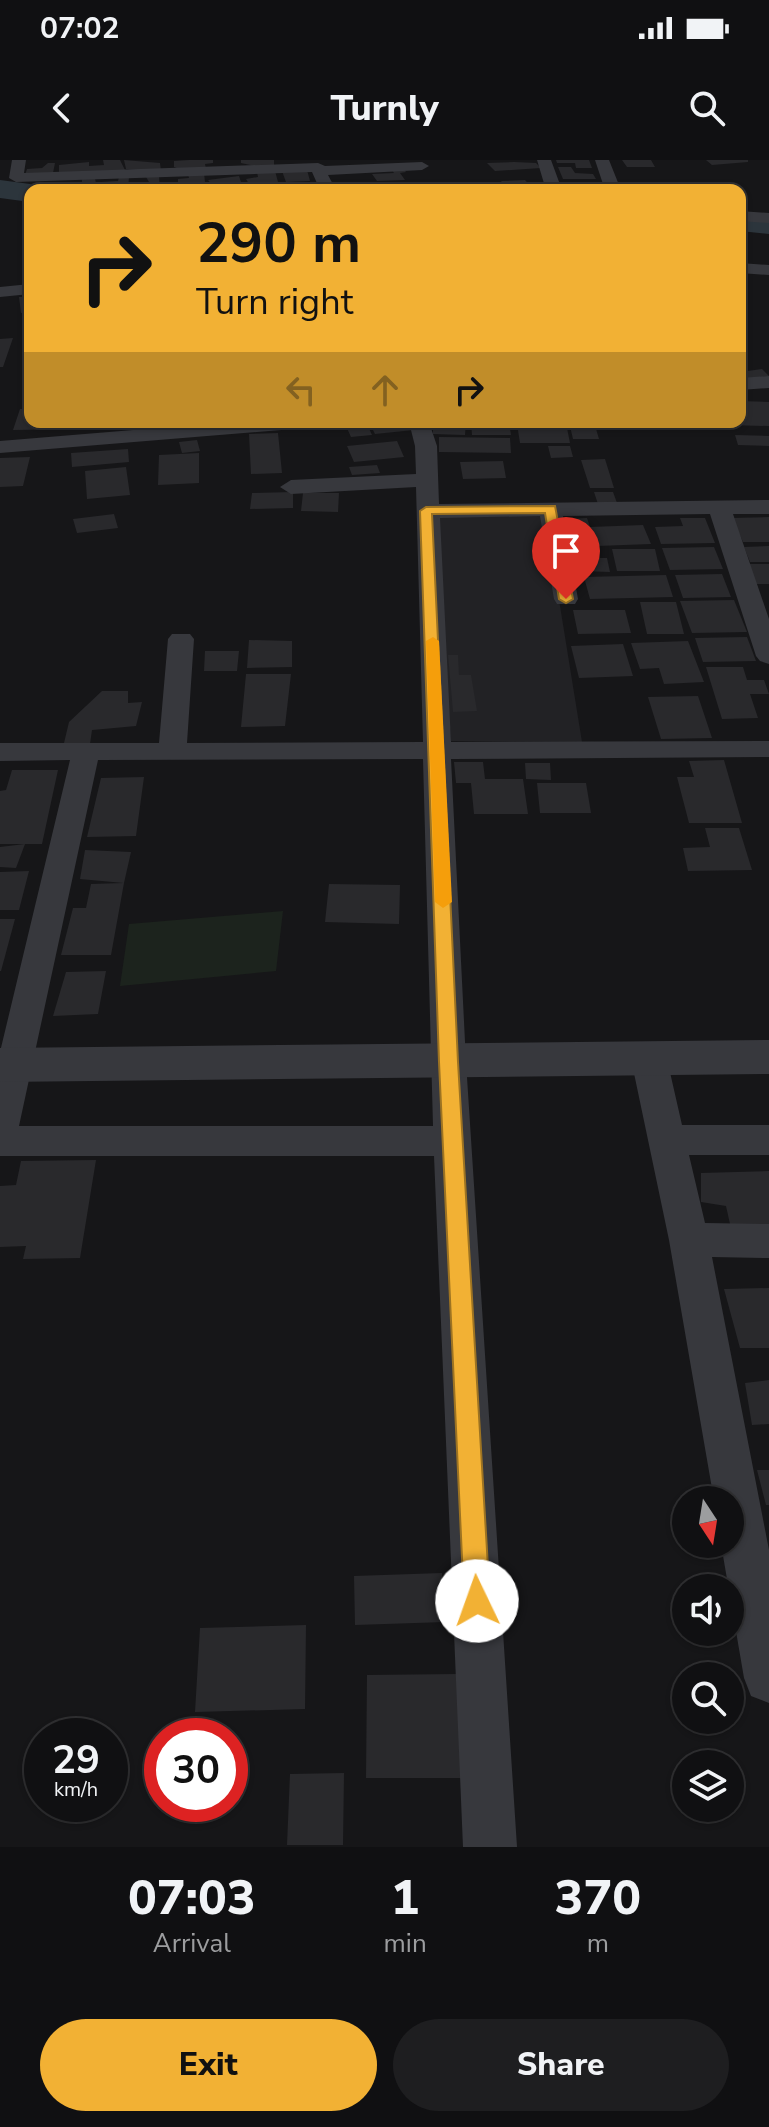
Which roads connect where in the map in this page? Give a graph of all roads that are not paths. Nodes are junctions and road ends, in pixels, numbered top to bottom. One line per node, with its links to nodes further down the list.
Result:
1 (19, 160): 4 (street)
2 (544, 160): 7 (street)
3 (602, 160): 8 (street)
4 (168, 166): 5 (street)
5 (318, 166): 6 (street)
6 (424, 168)
7 (552, 184)
8 (611, 184)
9 (746, 216): 10 (street)
10 (769, 218)
11 (746, 268): 12 (street)
12 (769, 270)
13 (24, 290): 14 (street)
14 (0, 292)
15 (769, 382): 16 (street)
16 (746, 384)
17 (233, 428): 19 (street)
18 (421, 428): 20 (street)
19 (0, 447)
20 (426, 480): 21 (street); 25 (street)
21 (291, 487)
22 (719, 507): 23 (street); 24 (street); 28 (street)
23 (769, 507)
24 (550, 509): 25 (street); 26 (street)
25 (426, 511): 29 (street)
26 (566, 599)
27 (181, 639): 32 (street)
28 (769, 656)
29 (438, 749): 30 (street); 32 (street); 36 (street)
30 (769, 749)
31 (86, 751): 32 (street); 33 (street); 37 (street)
32 (172, 751)
33 (0, 752)
34 (769, 1057): 35 (street)
35 (649, 1059): 36 (street); 39 (street)
36 (448, 1062): 37 (street); 42 (street)
37 (7, 1065): 38 (street)
38 (0, 1129)
39 (669, 1140): 40 (street); 43 (street)
40 (769, 1140)
41 (0, 1141): 42 (street)
42 (453, 1141): 46 (street)
43 (689, 1240): 44 (street); 45 (street)
44 (769, 1241)
45 (769, 1678)
46 (490, 1847)

